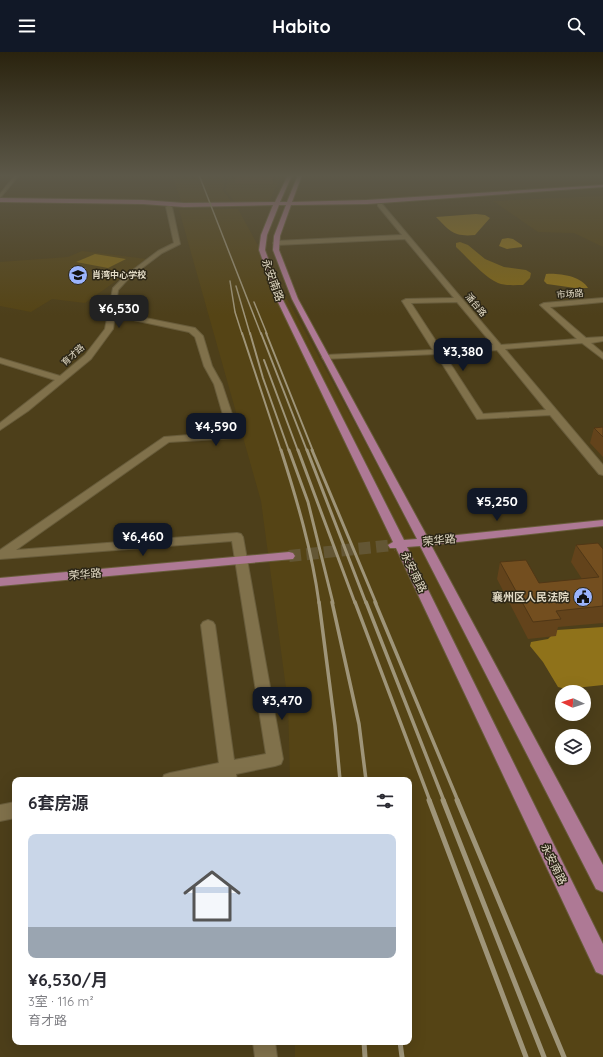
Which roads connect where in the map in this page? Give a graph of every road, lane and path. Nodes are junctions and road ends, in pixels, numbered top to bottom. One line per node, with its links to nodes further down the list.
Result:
1 (172, 222): 9 (street, 育才路)
2 (272, 222): 23 (main road, 永安南路)
3 (279, 222): 6 (main road, 永安南路)
4 (394, 222): 5 (street, 潘台路)
5 (406, 237): 6 (street); 7 (street, 潘台路)
6 (276, 243): 14 (main road, 永安南路)
7 (459, 300): 12 (street, 潘台路); 13 (street)
8 (603, 300): 11 (street, 市场路)
9 (111, 313): 17 (street, 育才路); 24 (street)
10 (603, 340): 11 (street)
11 (584, 341): 12 (street); 15 (street)
12 (498, 347): 13 (street); 18 (street, 潘台路)
13 (438, 352): 14 (street); 18 (street)
14 (326, 357): 22 (main road, 永安南路)
15 (603, 357)
16 (0, 360): 17 (street)
17 (60, 380): 19 (street, 育才路)
18 (552, 412): 20 (street, 潘台路)
19 (0, 427)
20 (603, 472)
21 (603, 523): 22 (main road, 荣华路)
22 (424, 542): 23 (main road, 荣华路); 33 (main road, 永安南路)
23 (397, 544): 34 (main road, 永安南路)
24 (0, 555): 26 (street)
25 (289, 556): 26 (main road, 荣华路)
26 (241, 560): 27 (main road, 荣华路); 29 (street)
27 (0, 582)
28 (208, 625): 29 (street)
29 (228, 774): 30 (street)
30 (199, 777)
31 (12, 811): 32 (street)
32 (0, 813)
33 (603, 883)
34 (603, 965)
35 (264, 1045): 36 (street)
36 (266, 1057)

